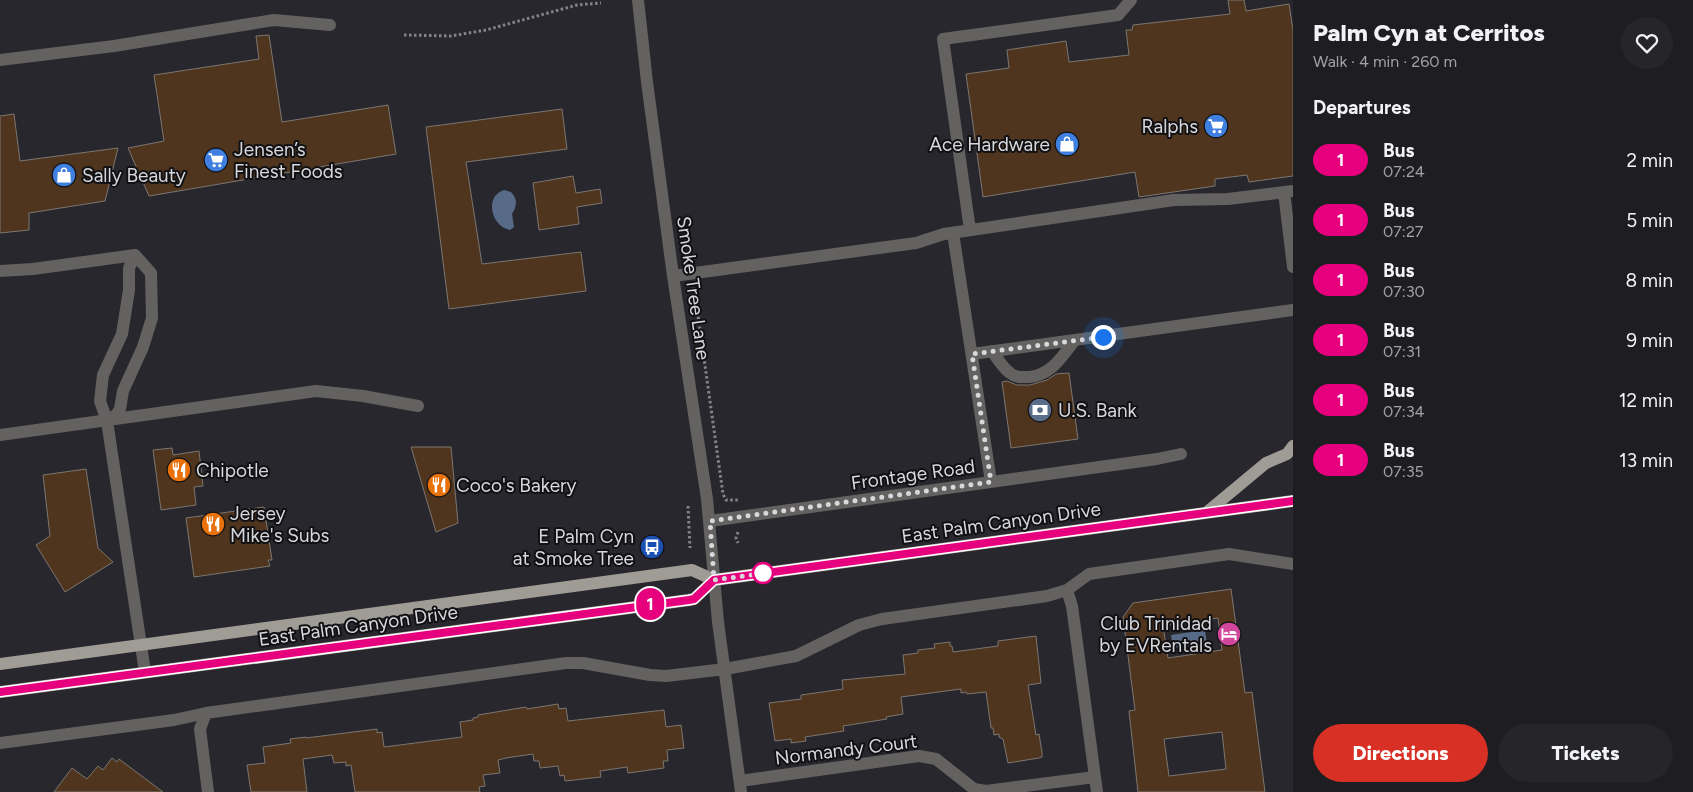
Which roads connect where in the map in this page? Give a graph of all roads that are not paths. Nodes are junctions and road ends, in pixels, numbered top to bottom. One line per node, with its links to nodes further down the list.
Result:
1 (638, 0): 11 (street, Smoke Tree Lane)
2 (1131, 0): 6 (street)
3 (330, 25): 4 (street)
4 (0, 60)
5 (1288, 191): 6 (street); 9 (street)
6 (970, 230): 7 (street)
7 (953, 233): 11 (street); 15 (street)
8 (135, 255): 10 (street); 17 (street); 17 (street)
9 (1293, 267)
10 (0, 271)
11 (673, 276): 24 (street, Smoke Tree Lane)
12 (1293, 310): 13 (street)
13 (1074, 341): 14 (street); 14 (street)
14 (992, 352): 15 (street)
15 (972, 354): 21 (street)
16 (418, 406): 17 (street)
17 (107, 421): 18 (street); 28 (street)
18 (0, 434)
19 (1293, 446): 23 (main road)
20 (1181, 454): 21 (street, Frontage Road)
21 (991, 482): 24 (street, Frontage Road)
22 (1293, 501): 23 (main road, East Palm Canyon Drive)
23 (1206, 513): 26 (main road, East Palm Canyon Drive)
24 (710, 521): 26 (street, Smoke Tree Lane)
25 (1293, 564): 27 (street)
26 (714, 580): 28 (main road, East Palm Canyon Drive); 30 (street, Smoke Tree Lane); 31 (main road, East Palm Canyon Drive)
27 (1067, 590): 30 (street); 35 (street)
28 (142, 645): 29 (main road, East Palm Canyon Drive); 31 (street)
29 (0, 664)
30 (725, 669): 33 (street); 36 (street, Smoke Tree Lane)
31 (145, 672): 32 (main road, East Palm Canyon Drive)
32 (0, 692)
33 (206, 713): 34 (street); 37 (street)
34 (0, 743)
35 (1096, 777): 36 (street, Normandy Court); 38 (street)
36 (741, 787)
37 (208, 792)
38 (1098, 792)

